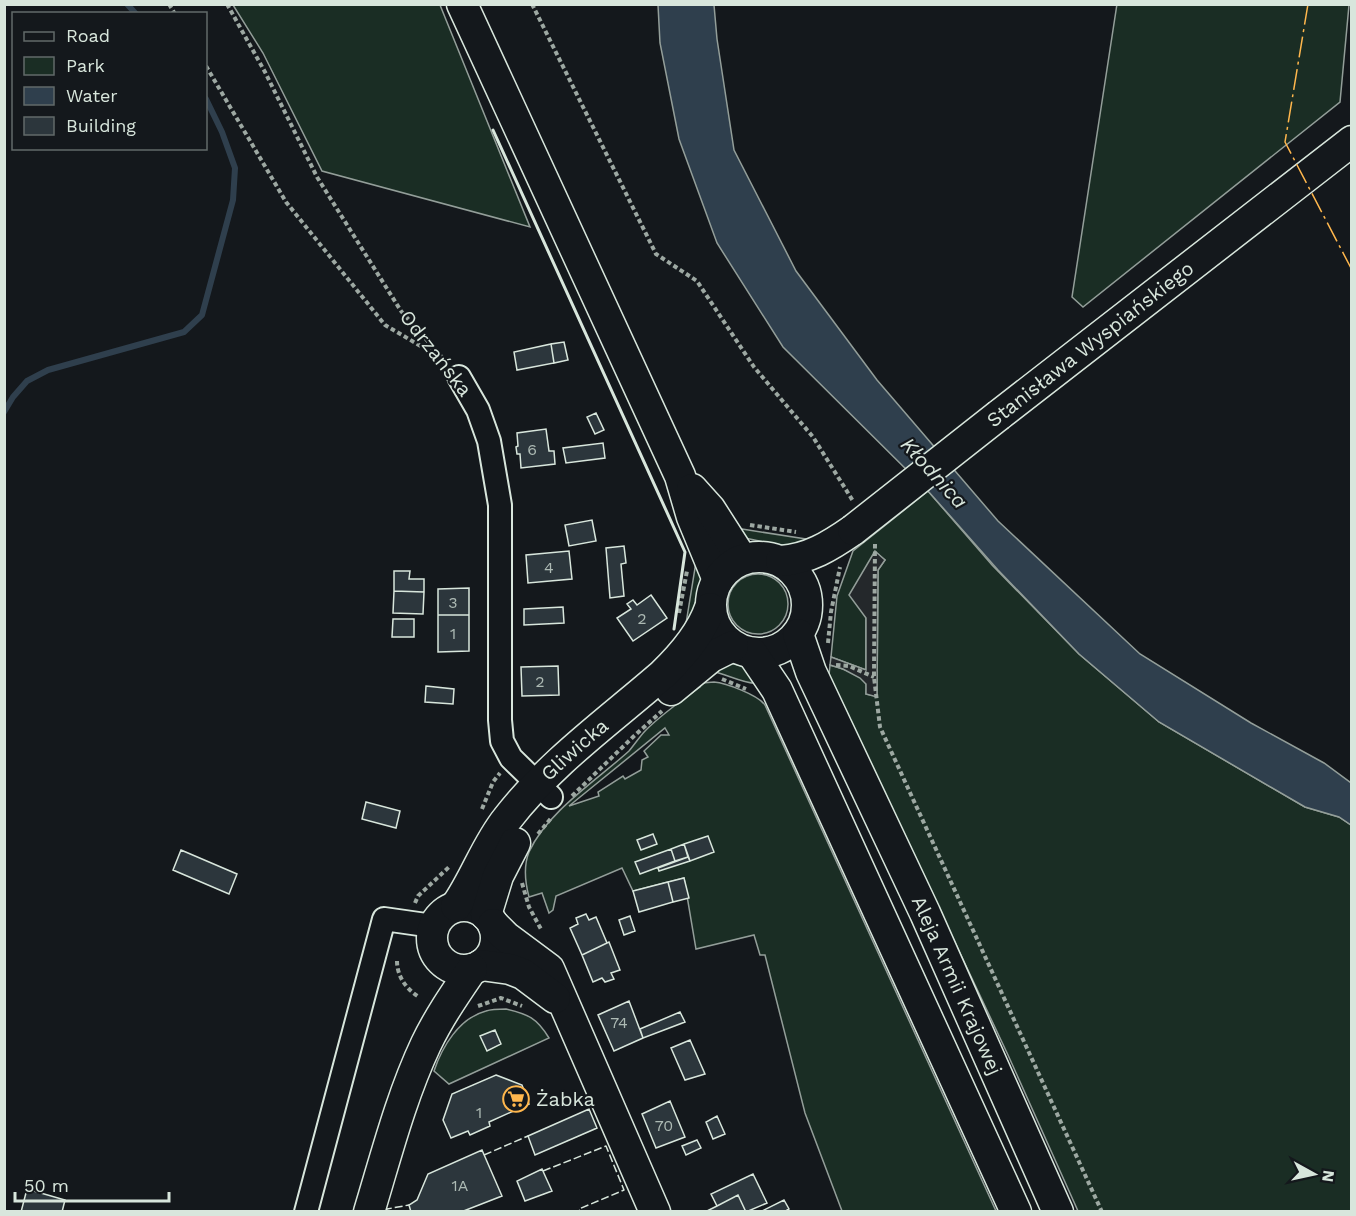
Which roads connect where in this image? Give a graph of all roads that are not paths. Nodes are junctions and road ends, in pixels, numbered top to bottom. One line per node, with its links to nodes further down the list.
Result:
1 (462, 4): 4 (main road)
2 (1352, 141): 5 (main road, Stanisława Wyspiańskiego, bridge)
3 (459, 377): 12 (street, Odrzańska)
4 (680, 476): 6 (main road); 8 (main road)
5 (835, 556): 7 (main road, Stanisława Wyspiańskiego); 9 (main road)
6 (742, 559): 7 (main road); 8 (main road)
7 (781, 561): 9 (main road)
8 (714, 594): 11 (main road); 12 (main road, Gliwicka)
9 (808, 602): 10 (main road)
10 (798, 634): 11 (main road); 24 (main road, Aleja Armii Krajowej)
11 (743, 650): 12 (main road, Gliwicka); 23 (main road, Aleja Armii Krajowej)
12 (553, 797): 13 (main road, Gliwicka); 14 (main road, Gliwicka)
13 (456, 906): 14 (main road); 15 (main road)
14 (490, 919): 17 (main road); 18 (main road)
15 (433, 926): 16 (main road); 20 (street)
16 (437, 956): 17 (main road); 19 (main road)
17 (477, 967): 18 (main road); 19 (main road)
18 (565, 1005): 22 (main road)
19 (426, 1044): 21 (main road)
20 (306, 1212)
21 (369, 1212)
22 (655, 1212)
23 (1016, 1212)
24 (1058, 1212)

